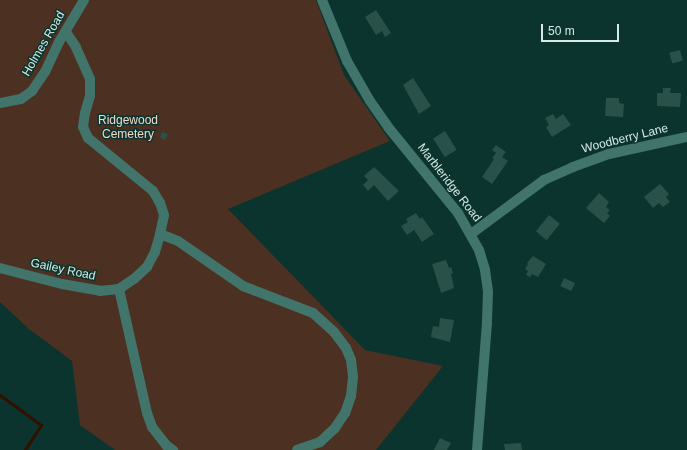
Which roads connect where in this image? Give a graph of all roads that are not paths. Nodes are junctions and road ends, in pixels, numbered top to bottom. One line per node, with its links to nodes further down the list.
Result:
1 (84, 0): 3 (street, Holmes Road)
2 (322, 0): 7 (street, Marbleridge Road)
3 (66, 32): 4 (street, Holmes Road); 6 (street, Gailey Road)
4 (0, 103)
5 (687, 137): 7 (street, Woodberry Lane)
6 (160, 234): 9 (street, Gailey Road); 11 (street)
7 (471, 234): 12 (street, Marbleridge Road)
8 (0, 268): 9 (street, Gailey Road)
9 (119, 289): 10 (street)
10 (173, 450)
11 (297, 450)
12 (477, 450)

